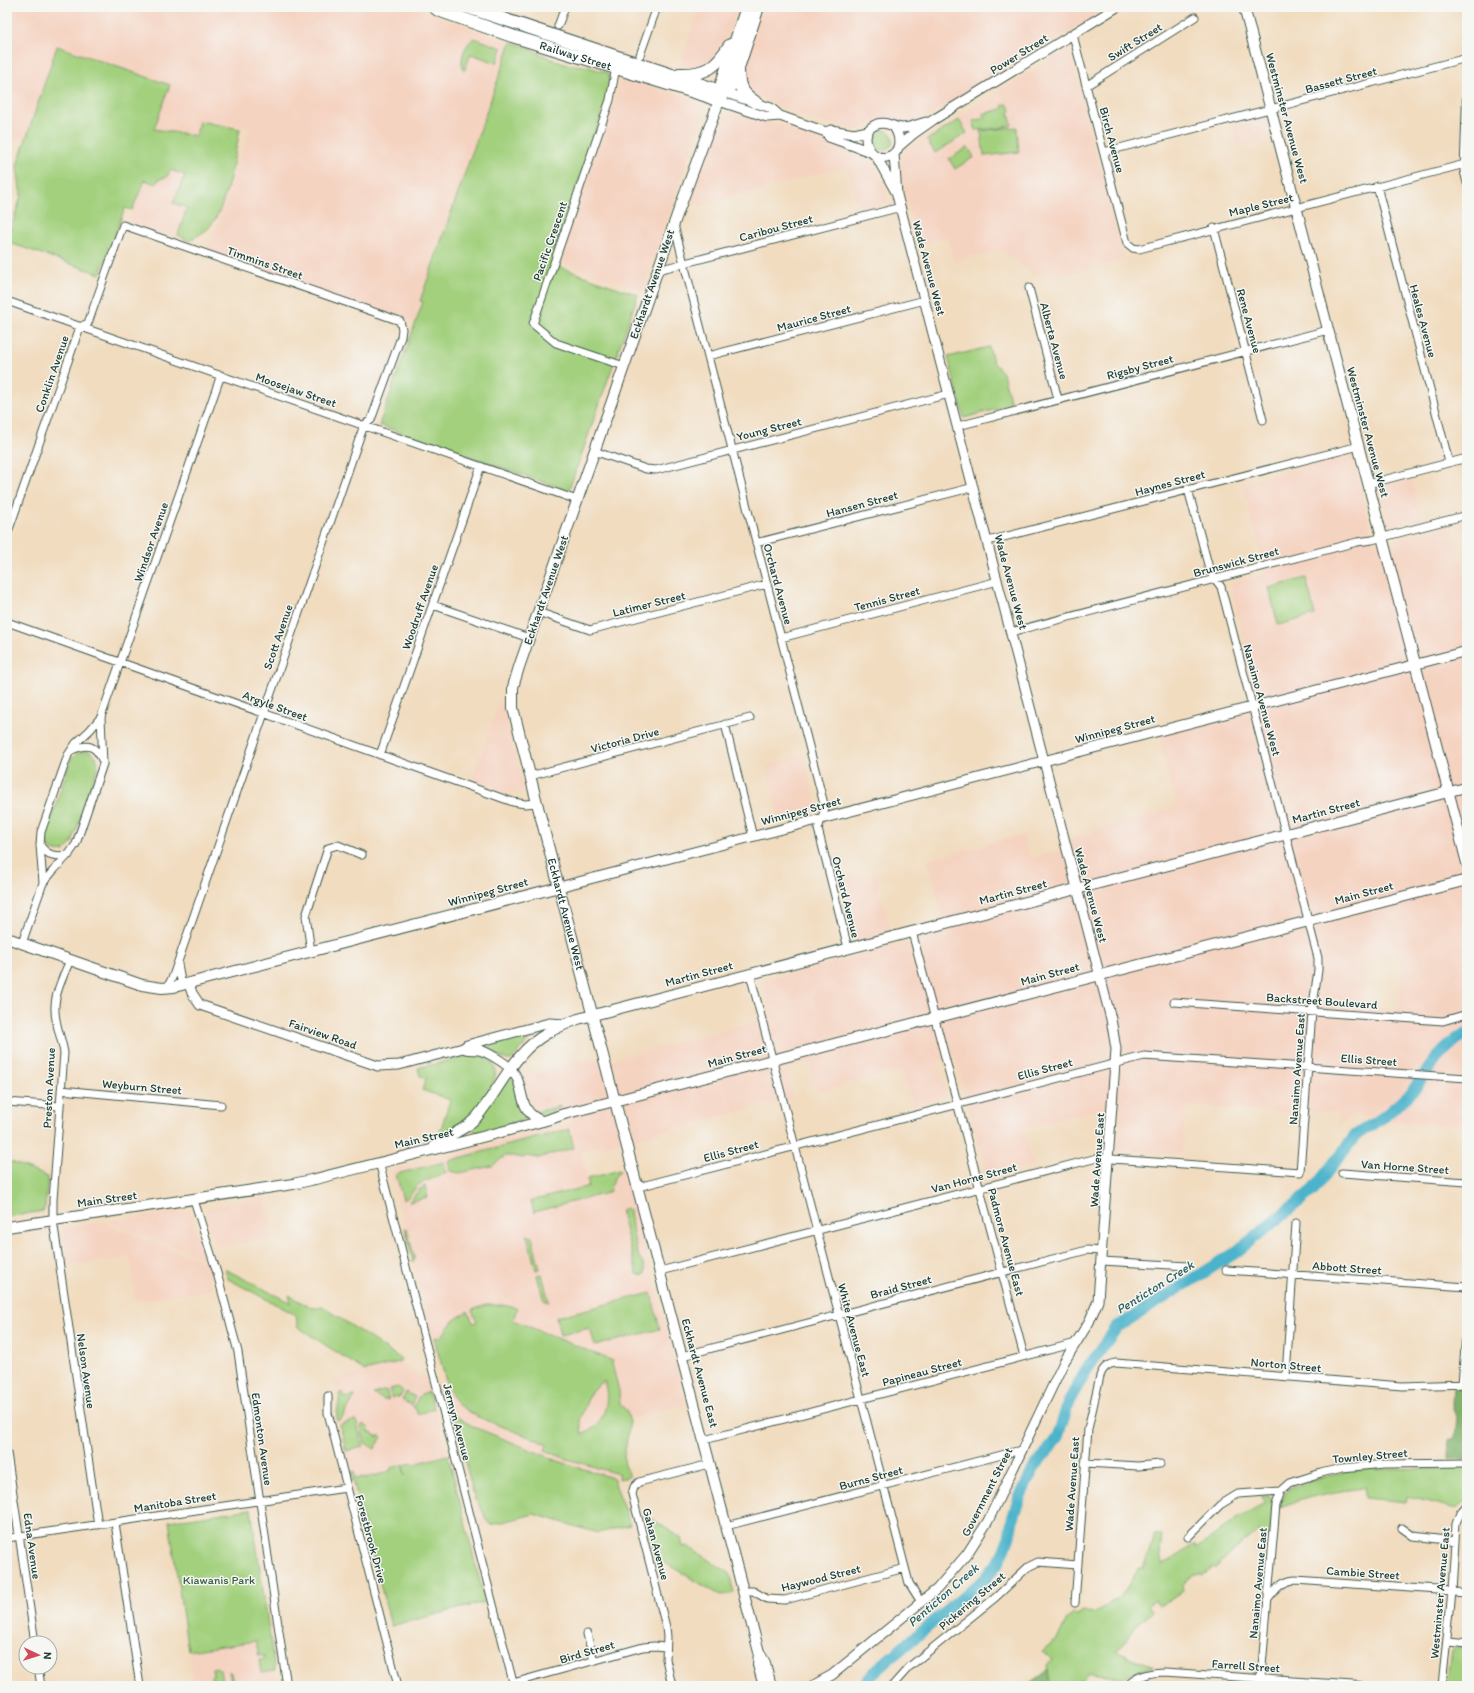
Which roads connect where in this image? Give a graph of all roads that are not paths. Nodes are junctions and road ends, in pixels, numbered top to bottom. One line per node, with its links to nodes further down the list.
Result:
1 (434, 7): 16 (highway, Railway Street)
2 (467, 7): 17 (highway, Railway Street)
3 (565, 7): 10 (street)
4 (657, 7): 13 (street)
5 (747, 7): 11 (highway, Eckhardt Avenue West)
6 (758, 7): 15 (highway, Eckhardt Avenue West)
7 (1117, 7): 12 (street, Power Street)
8 (1244, 7): 22 (main road, Westminster Avenue West)
9 (1195, 17): 19 (street, Swift Street)
10 (558, 26)
11 (739, 33): 17 (highway); 20 (highway, Eckhardt Avenue West)
12 (1073, 35): 19 (street, Birch Avenue); 24 (street, Power Street)
13 (640, 55)
14 (1467, 58): 22 (street, Bassett Street)
15 (739, 65): 20 (highway, Eckhardt Avenue West); 21 (highway)
16 (616, 67): 20 (highway, Railway Street); 51 (street, Pacific Crescent)
17 (670, 73): 20 (highway, Railway Street)
18 (1467, 82): 31 (street)
19 (1086, 86): 29 (street, Birch Avenue)
20 (721, 96): 21 (street); 23 (street); 37 (main road, Eckhardt Avenue West)
21 (755, 102): 23 (street)
22 (1271, 110): 29 (street, Bassett Street); 36 (main road, Westminster Avenue West)
23 (780, 116): 27 (street)
24 (933, 120): 25 (street, Power Street); 28 (street, Power Street)
25 (894, 127): 26 (street); 28 (street)
26 (868, 131): 27 (street); 30 (street)
27 (826, 132): 30 (street)
28 (896, 150): 30 (street); 34 (street, Wade Avenue West)
29 (1104, 152): 40 (street, Birch Avenue)
30 (874, 154): 34 (street, Wade Avenue West)
31 (1465, 164): 32 (street); 33 (street, Maple Street)
32 (1467, 183)
33 (1377, 186): 36 (street, Maple Street); 62 (street, Heales Avenue)
34 (897, 195): 35 (street, Wade Avenue West)
35 (901, 207): 41 (street, Caribou Street); 44 (street, Wade Avenue West)
36 (1297, 208): 39 (street, Maple Street); 48 (main road, Westminster Avenue West)
37 (674, 224): 41 (street, Orchard Avenue); 42 (main road, Eckhardt Avenue West)
38 (123, 225): 46 (street, Timmins Street); 47 (street, Conklin Avenue)
39 (1214, 228): 40 (street, Maple Street); 49 (street, Rene Avenue)
40 (1133, 248)
41 (684, 263): 42 (street, Caribou Street); 50 (street, Orchard Avenue)
42 (658, 270): 51 (main road, Eckhardt Avenue West)
43 (1029, 288): 54 (street, Alberta Avenue)
44 (925, 300): 50 (street, Maurice Street); 53 (street, Wade Avenue West)
45 (7, 301): 47 (street, Moosejaw Street)
46 (400, 322): 56 (street, Scott Avenue)
47 (80, 327): 52 (street, Moosejaw Street); 69 (street, Conklin Avenue)
48 (1328, 330): 49 (street, Rigsby Street); 58 (main road, Westminster Avenue West)
49 (1246, 351): 54 (street, Rigsby Street); 55 (street, Rene Avenue)
50 (708, 356): 59 (street, Orchard Avenue)
51 (624, 366): 60 (main road, Eckhardt Avenue West)
52 (221, 375): 56 (street, Moosejaw Street); 83 (street, Windsor Avenue)
53 (949, 394): 57 (street, Wade Avenue West); 59 (street, Young Street)
54 (1058, 399): 57 (street, Rigsby Street)
55 (1263, 420)
56 (364, 425): 63 (street, Moosejaw Street); 86 (street, Scott Avenue)
57 (958, 426): 65 (street, Wade Avenue West)
58 (1359, 446): 64 (main road, Westminster Avenue West); 66 (street, Haynes Street)
59 (732, 450): 60 (street, Young Street); 72 (street, Orchard Avenue)
60 (594, 451): 67 (main road, Eckhardt Avenue West)
61 (1467, 458): 62 (street)
62 (1449, 462): 64 (street)
63 (481, 466): 67 (street, Moosejaw Street); 76 (street, Woodruff Avenue)
64 (1368, 484): 70 (main road, Westminster Avenue West)
65 (974, 487): 71 (street, Wade Avenue West); 72 (street, Hansen Street)
66 (1188, 489): 71 (street, Haynes Street); 73 (street, Nanaimo Avenue West)
67 (577, 500): 77 (main road, Eckhardt Avenue West)
68 (1467, 515): 70 (street, Brunswick Street)
69 (7, 535)
70 (1382, 537): 73 (street, Brunswick Street); 84 (main road, Westminster Avenue West)
71 (988, 541): 74 (street, Wade Avenue West)
72 (756, 543): 75 (street, Orchard Avenue)
73 (1215, 579): 79 (street, Brunswick Street); 85 (street, Nanaimo Avenue West)
74 (998, 581): 79 (street, Wade Avenue West); 81 (street, Tennis Street)
75 (767, 584): 77 (street, Latimer Street); 81 (street, Orchard Avenue)
76 (433, 605): 80 (street); 91 (street, Woodruff Avenue)
77 (538, 612): 80 (main road, Eckhardt Avenue West)
78 (7, 622): 83 (street, Argyle Street)
79 (1011, 632): 92 (street, Wade Avenue West)
80 (529, 638): 94 (main road, Eckhardt Avenue West)
81 (781, 638): 98 (street, Orchard Avenue)
82 (1467, 651): 84 (street, Winnipeg Street)
83 (120, 662): 86 (street, Argyle Street); 87 (street, Windsor Avenue)
84 (1416, 664): 85 (street, Winnipeg Street); 96 (main road, Westminster Avenue West)
85 (1253, 707): 92 (street, Winnipeg Street); 99 (street, Nanaimo Avenue West)
86 (263, 714): 91 (street, Argyle Street); 116 (street, Scott Avenue)
87 (101, 716): 90 (street, Windsor Avenue); 93 (street, Windsor Avenue)
88 (750, 718): 89 (street, Victoria Drive)
89 (725, 724): 94 (street, Victoria Drive); 100 (street)
90 (71, 750): 93 (street); 101 (street, Windsor Avenue)
91 (380, 755): 97 (street, Argyle Street)
92 (1044, 761): 98 (street, Winnipeg Street); 108 (street, Wade Avenue West)
93 (104, 764): 102 (street, Windsor Avenue)
94 (530, 776): 97 (main road, Eckhardt Avenue West)
95 (1467, 787): 96 (street, Martin Street)
96 (1448, 792): 99 (main road, Martin Street); 104 (main road, Westminster Avenue West)
97 (537, 803): 107 (main road, Eckhardt Avenue West)
98 (821, 819): 100 (street, Winnipeg Street); 113 (street, Orchard Avenue)
99 (1286, 834): 108 (main road, Martin Street); 109 (street, Nanaimo Avenue West)
100 (753, 837): 107 (street, Winnipeg Street)
101 (40, 845): 102 (street); 106 (street, Windsor Avenue)
102 (69, 854): 106 (street, Windsor Avenue)
103 (362, 855): 114 (street)
104 (1467, 863)
105 (1467, 880): 109 (main road, Main Street)
106 (43, 883): 112 (street, Windsor Avenue)
107 (559, 887): 114 (main road, Winnipeg Street); 124 (main road, Eckhardt Avenue West)
108 (1077, 889): 110 (main road, Martin Street); 118 (street, Wade Avenue West)
109 (1309, 921): 118 (main road, Main Street); 122 (street, Nanaimo Avenue East)
110 (912, 932): 113 (main road, Martin Street); 125 (street, Padmore Avenue East)
111 (7, 938): 112 (main road)
112 (22, 943): 115 (main road)
113 (848, 948): 117 (main road, Martin Street)
114 (311, 952): 119 (main road, Winnipeg Street)
115 (70, 960): 120 (main road, Winnipeg Street); 133 (street, Preston Avenue)
116 (178, 962): 119 (street, Scott Avenue); 120 (street, Scott Avenue)
117 (750, 974): 124 (main road, Martin Street); 128 (street, White Avenue East)
118 (1099, 975): 125 (main road, Main Street); 129 (street, Wade Avenue East)
119 (186, 985): 120 (main road, Winnipeg Street); 127 (street, Fairview Road)
120 (167, 988)
121 (1174, 1002): 122 (street, Backstreet Boulevard)
122 (1312, 1012): 123 (street, Backstreet Boulevard); 130 (street, Nanaimo Avenue East)
123 (1467, 1014)
124 (593, 1015): 126 (main road, Martin Street); 134 (main road, Eckhardt Avenue West)
125 (935, 1018): 128 (main road, Main Street); 136 (street, Padmore Avenue East)
126 (566, 1024): 127 (street, Martin Street); 131 (main road, Martin Street)
127 (463, 1048): 131 (street)
128 (773, 1060): 134 (main road, Main Street); 140 (street, White Avenue East)
129 (1116, 1063): 130 (street, Ellis Street); 136 (street, Ellis Street); 142 (street, Wade Avenue East)
130 (1307, 1067): 132 (street, Ellis Street); 144 (street, Nanaimo Avenue East)
131 (510, 1068): 139 (street); 141 (main road, Martin Street)
132 (1467, 1078)
133 (61, 1090): 137 (street, Weyburn Street); 138 (street, Preston Avenue)
134 (616, 1101): 139 (main road, Main Street); 147 (main road, Eckhardt Avenue East)
135 (7, 1102): 138 (street)
136 (957, 1104): 140 (street, Ellis Street); 148 (street, Padmore Avenue East)
137 (221, 1105)
138 (60, 1106): 150 (street, Preston Avenue)
139 (543, 1121): 141 (main road, Main Street)
140 (795, 1146): 147 (street, Ellis Street); 153 (street, White Avenue East)
141 (426, 1150): 143 (main road, Main Street)
142 (1109, 1159): 144 (street, Van Horne Street); 148 (street, Van Horne Street); 154 (street, Wade Avenue East)
143 (379, 1162): 149 (main road, Main Street); 208 (street, Jermyn Avenue)
144 (1300, 1172)
145 (1342, 1174): 146 (street, Van Horne Street)
146 (1467, 1182)
147 (638, 1187): 157 (main road, Eckhardt Avenue East)
148 (980, 1188): 153 (street, Van Horne Street); 158 (street, Padmore Avenue East)
149 (194, 1200): 150 (main road, Main Street); 181 (street, Edmonton Avenue)
150 (53, 1220): 152 (main road, Main Street); 184 (street, Nelson Avenue)
151 (1296, 1223): 159 (street)
152 (7, 1227)
153 (817, 1230): 157 (street, Van Horne Street); 161 (street, White Avenue East)
154 (1102, 1256): 155 (street, Braid Street); 158 (street, Braid Street); 163 (street, Wade Avenue East)
155 (1188, 1266)
156 (1226, 1270): 159 (street, Abbott Street)
157 (660, 1271): 164 (main road, Eckhardt Avenue East)
158 (1002, 1272): 161 (street, Braid Street); 165 (street, Padmore Avenue East)
159 (1292, 1275): 160 (street, Abbott Street); 167 (street)
160 (1467, 1287)
161 (839, 1315): 164 (street, Braid Street); 170 (street, White Avenue East)
162 (1467, 1322): 168 (street)
163 (1076, 1343): 165 (street, Papineau Street); 172 (street, Government Street)
164 (682, 1356): 171 (main road, Eckhardt Avenue East)
165 (1024, 1356): 170 (street, Papineau Street)
166 (1104, 1368): 167 (street, Norton Street); 174 (street, Wade Avenue East)
167 (1286, 1376): 168 (street, Norton Street)
168 (1465, 1384)
169 (328, 1396): 179 (street, Forestbrook Drive)
170 (861, 1399): 171 (street, Papineau Street); 178 (street, White Avenue East)
171 (704, 1440): 176 (main road, Eckhardt Avenue East)
172 (1021, 1450): 178 (street, Burns Street); 197 (street, Government Street)
173 (7, 1453): 187 (street, Edna Avenue)
174 (1085, 1463): 177 (street); 191 (street, Wade Avenue East)
175 (1467, 1463): 180 (street, Townley Street)
176 (710, 1464): 185 (main road, Eckhardt Avenue East); 203 (street, Gahan Avenue)
177 (1160, 1464)
178 (884, 1486): 185 (street, Burns Street); 192 (street, White Avenue East)
179 (346, 1488): 181 (street, Manitoba Street); 212 (street, Forestbrook Drive)
180 (1281, 1491): 188 (street); 196 (street, Nanaimo Avenue East)
181 (260, 1501): 183 (street, Manitoba Street); 211 (street, Edmonton Avenue)
182 (1467, 1504): 190 (street, Westminster Avenue East)
183 (115, 1523): 184 (street, Manitoba Street); 210 (street)
184 (98, 1525): 187 (street, Manitoba Street)
185 (726, 1526): 193 (main road, Eckhardt Avenue East)
186 (1402, 1528): 190 (street)
187 (19, 1536): 189 (street, Manitoba Street); 200 (street, Edna Avenue)
188 (1188, 1537)
189 (7, 1538)
190 (1455, 1541): 194 (street, Westminster Avenue East)
191 (1078, 1565): 198 (street, Wade Avenue East); 217 (street, Pickering Street)
192 (905, 1568): 193 (street, Haywood Street); 197 (street, White Avenue East)
193 (743, 1591): 204 (main road, Eckhardt Avenue East)
194 (1452, 1591): 195 (street, Cambie Street); 196 (street, Cambie Street); 201 (street, Westminster Avenue East)
195 (1467, 1592)
196 (1267, 1601): 207 (street, Nanaimo Avenue East)
197 (921, 1602): 216 (street, Government Street)
198 (1075, 1603)
199 (587, 1634): 205 (street)
200 (34, 1635)
201 (1448, 1643): 202 (street); 220 (street, Westminster Avenue East)
202 (1467, 1644)
203 (666, 1647): 205 (street, Bird Street); 213 (street, Gahan Avenue)
204 (759, 1652): 214 (main road, Eckhardt Avenue East); 215 (main road, Eckhardt Avenue East)
205 (594, 1661): 208 (street, Bird Street)
206 (39, 1675): 209 (street)
207 (1261, 1678): 218 (street, Farrell Street); 219 (street, Farrell Street)
208 (514, 1685)
209 (41, 1686)
210 (140, 1686)
211 (287, 1686)
212 (398, 1686)
213 (672, 1686)
214 (764, 1686)
215 (771, 1686)
216 (812, 1686)
217 (892, 1686)
218 (1128, 1686)
219 (1366, 1686)
220 (1442, 1686)

